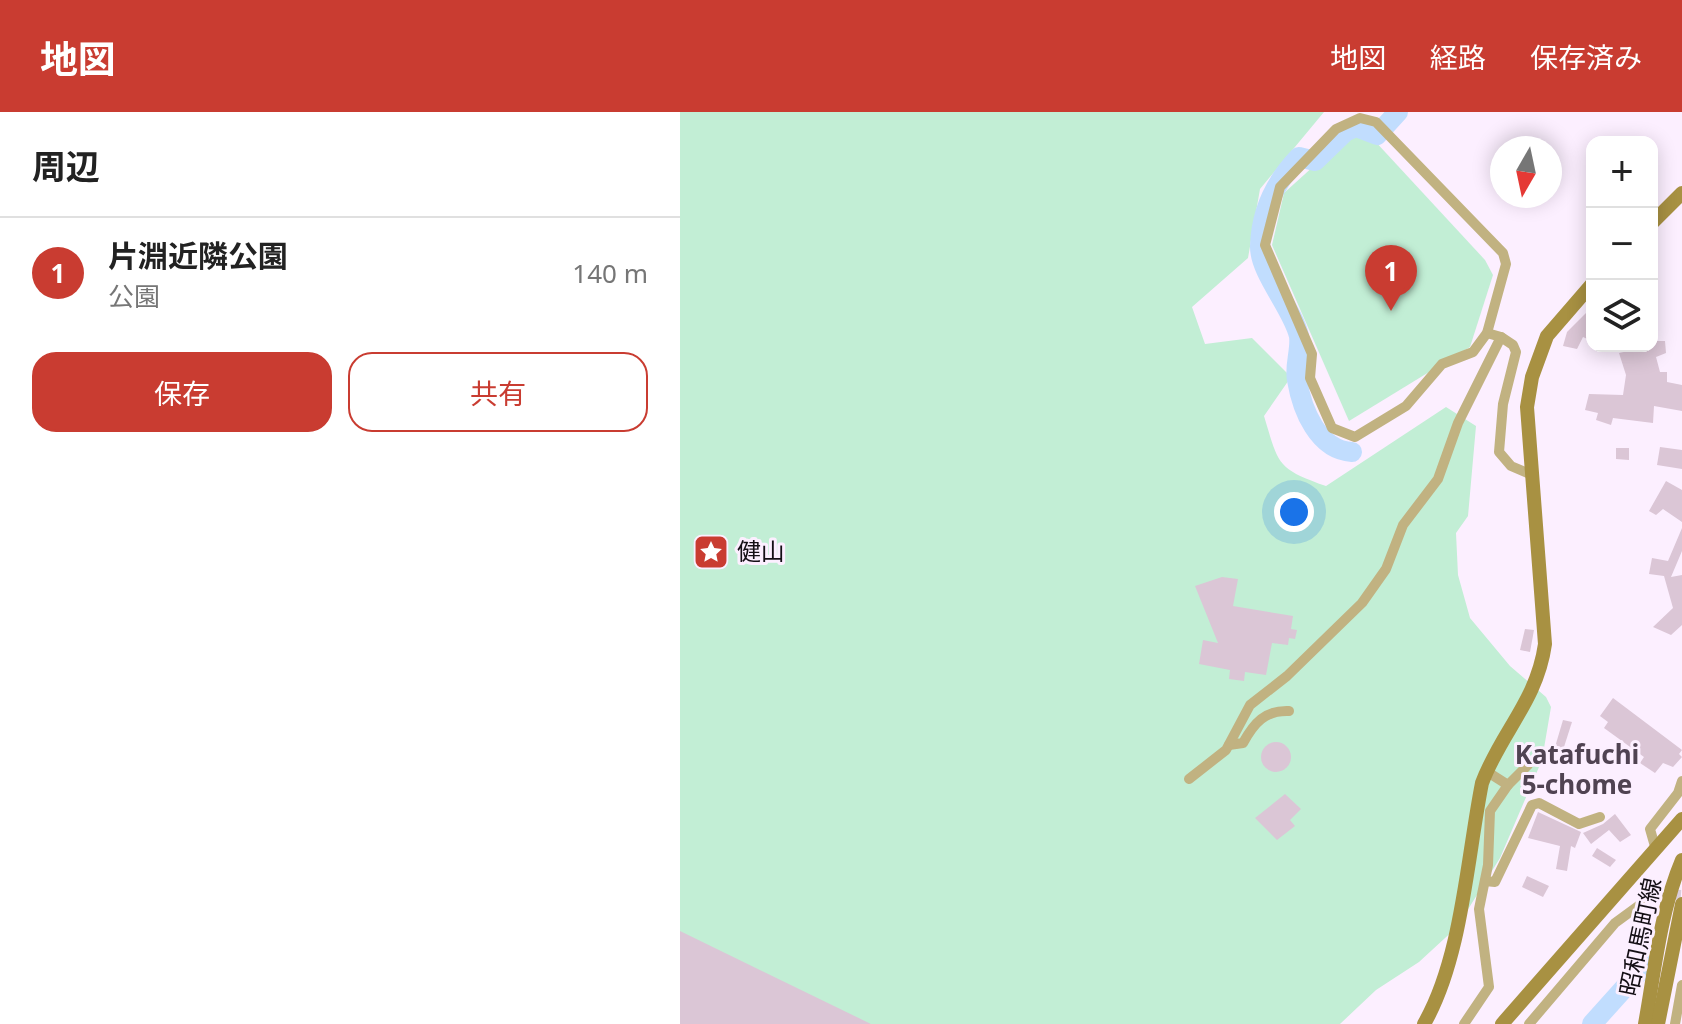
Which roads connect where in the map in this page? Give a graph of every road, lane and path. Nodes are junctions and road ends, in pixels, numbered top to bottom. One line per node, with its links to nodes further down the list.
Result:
1 (1682, 193): 2 (street)
2 (1658, 217)
3 (1586, 290): 6 (street)
4 (1487, 333): 4 (street); 5 (street)
5 (1501, 337): 6 (street); 8 (street)
6 (1530, 474): 10 (street)
7 (1289, 711): 8 (street)
8 (1229, 745): 11 (street)
9 (1528, 765): 13 (street)
10 (1486, 771): 13 (street); 22 (street)
11 (1189, 779)
12 (1682, 781): 16 (street)
13 (1508, 785): 18 (street)
14 (1600, 817): 18 (street)
15 (1682, 819): 16 (street)
16 (1656, 850): 24 (street)
17 (1682, 860): 26 (street, 昭和馬町線)
18 (1485, 881): 23 (street)
19 (1656, 893): 25 (street)
20 (1682, 904): 27 (street, 昭和馬町線)
21 (1682, 987): 28 (street)
22 (1424, 1024)
23 (1464, 1024)
24 (1502, 1024)
25 (1529, 1024)
26 (1645, 1024)
27 (1658, 1024)
28 (1675, 1024)

